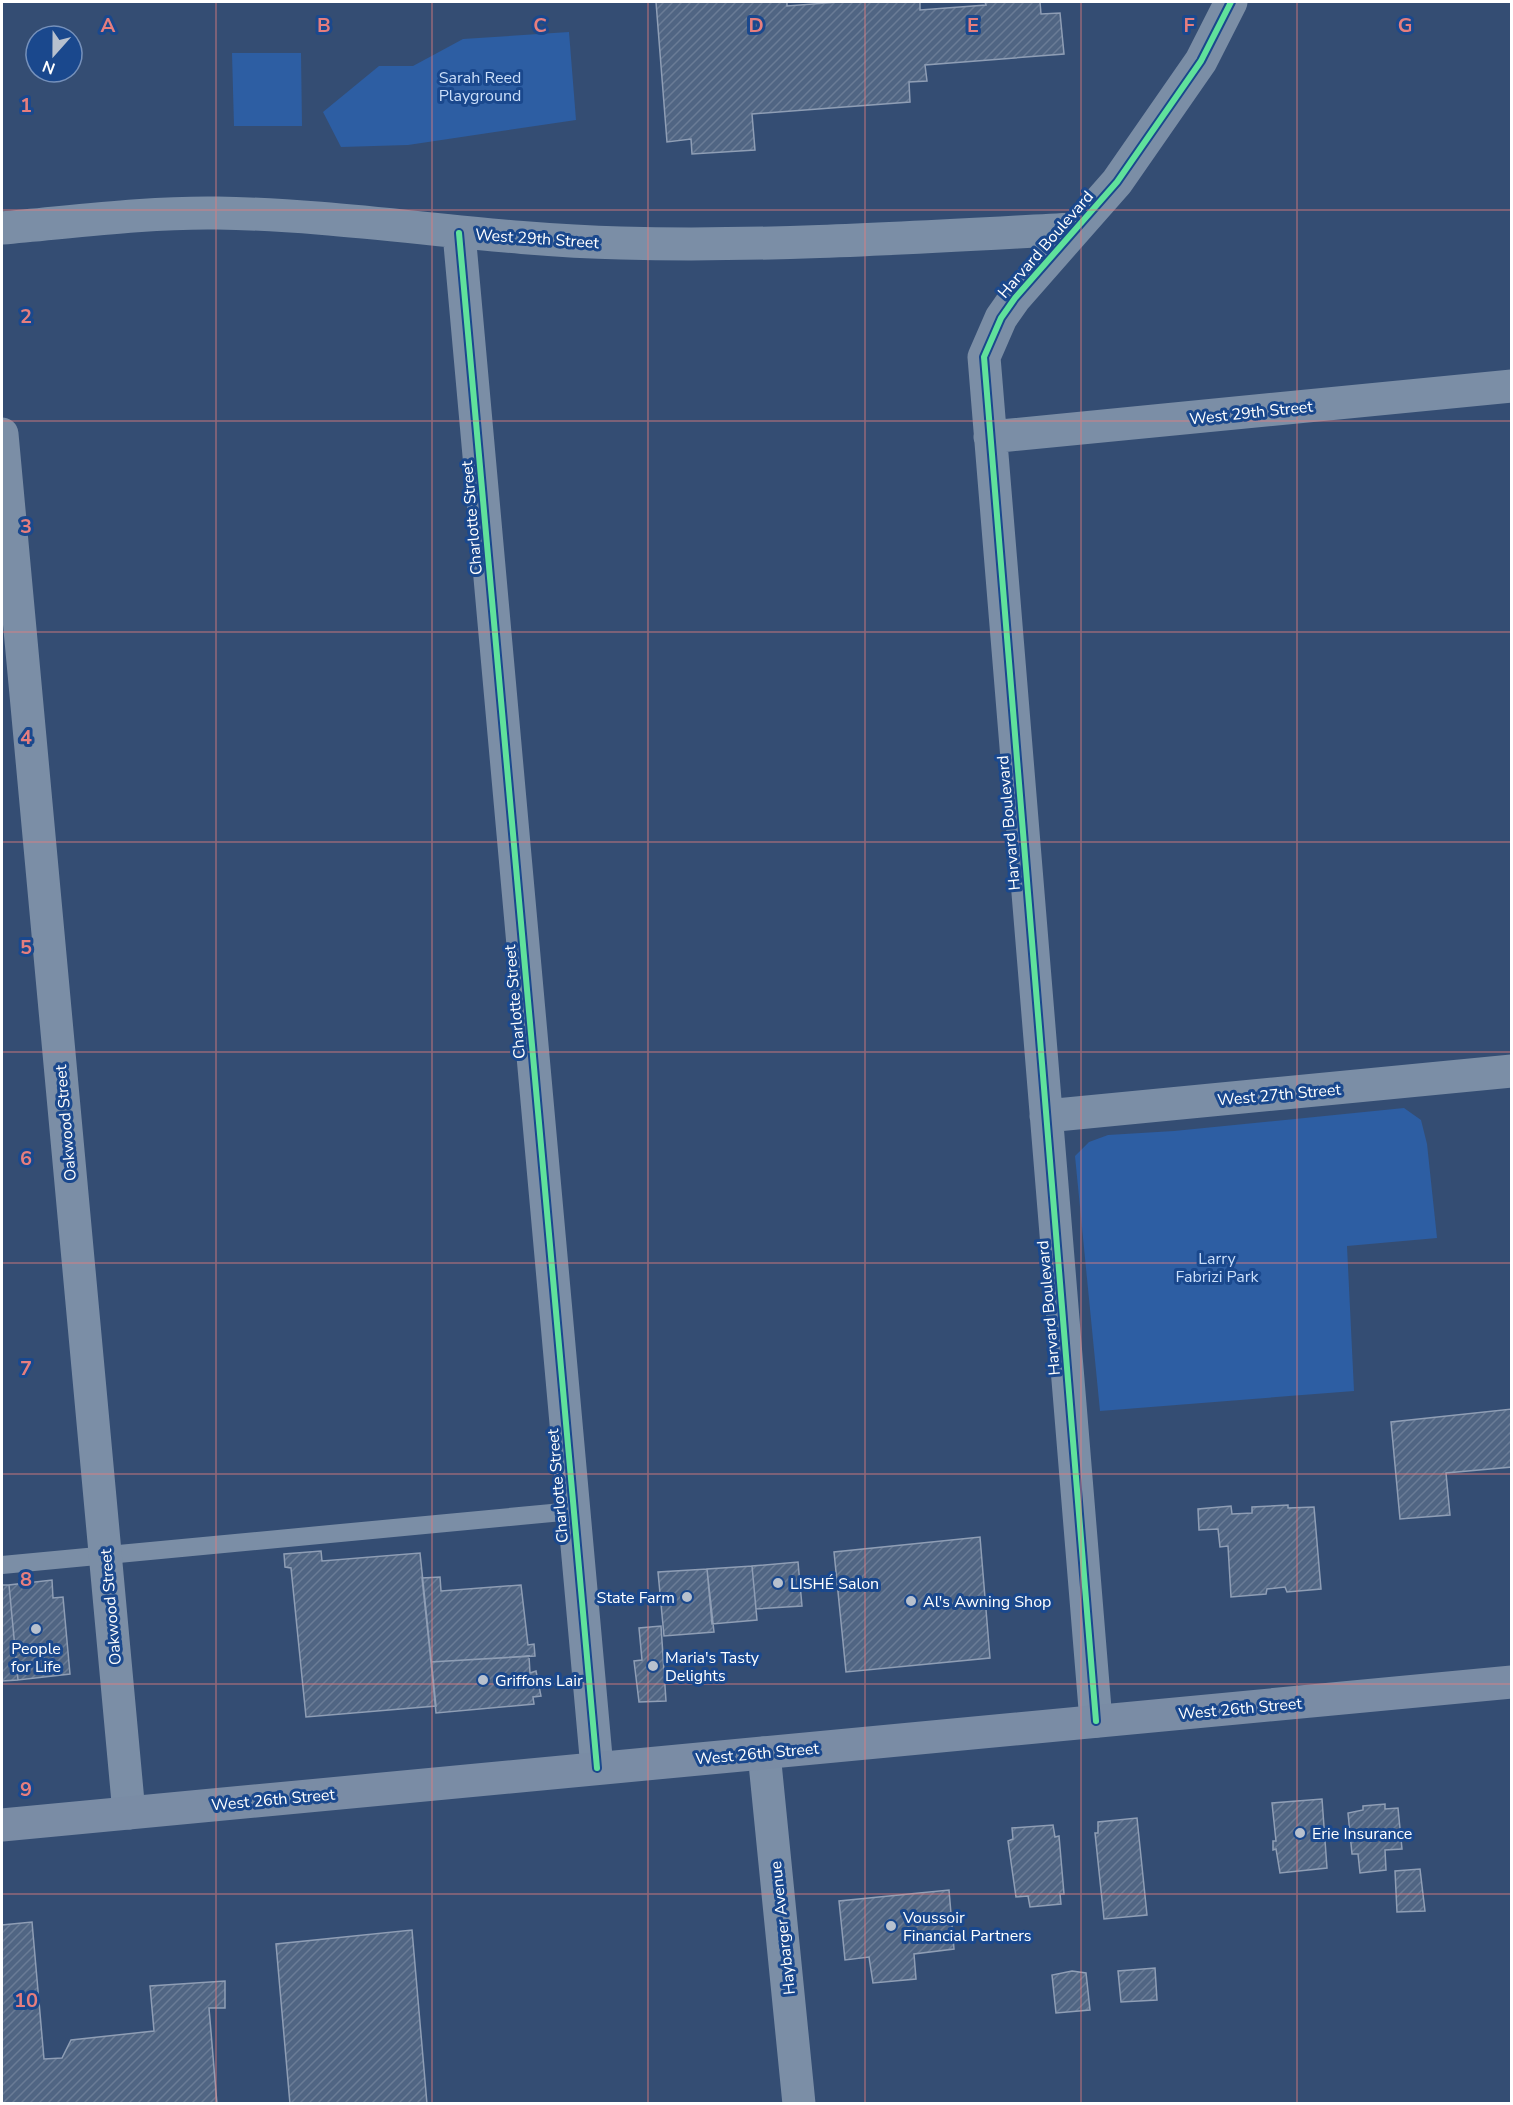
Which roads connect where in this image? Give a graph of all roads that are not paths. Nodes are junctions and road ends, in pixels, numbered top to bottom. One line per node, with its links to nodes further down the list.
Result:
1 (1231, 2): 3 (street, Harvard Boulevard)
2 (2, 228): 4 (street, West 29th Street)
3 (1074, 229): 4 (street, West 29th Street); 7 (street, Harvard Boulevard)
4 (459, 232): 10 (street, Charlotte Street)
5 (1512, 387): 7 (street, West 29th Street)
6 (2, 434): 11 (street, Oakwood Street)
7 (990, 437): 9 (street, Harvard Boulevard)
8 (1512, 1071): 9 (street, West 27th Street)
9 (1046, 1116): 14 (street, Harvard Boulevard)
10 (573, 1511): 11 (lane); 16 (street, Charlotte Street)
11 (105, 1555): 12 (lane); 17 (street, Oakwood Street)
12 (2, 1565)
13 (1512, 1682): 14 (main road, West 26th Street)
14 (1096, 1721): 15 (main road, West 26th Street)
15 (764, 1753): 16 (main road, West 26th Street); 19 (street, Haybarger Avenue)
16 (597, 1768): 17 (main road, West 26th Street)
17 (129, 1813): 18 (main road, West 26th Street)
18 (2, 1825)
19 (800, 2103)

